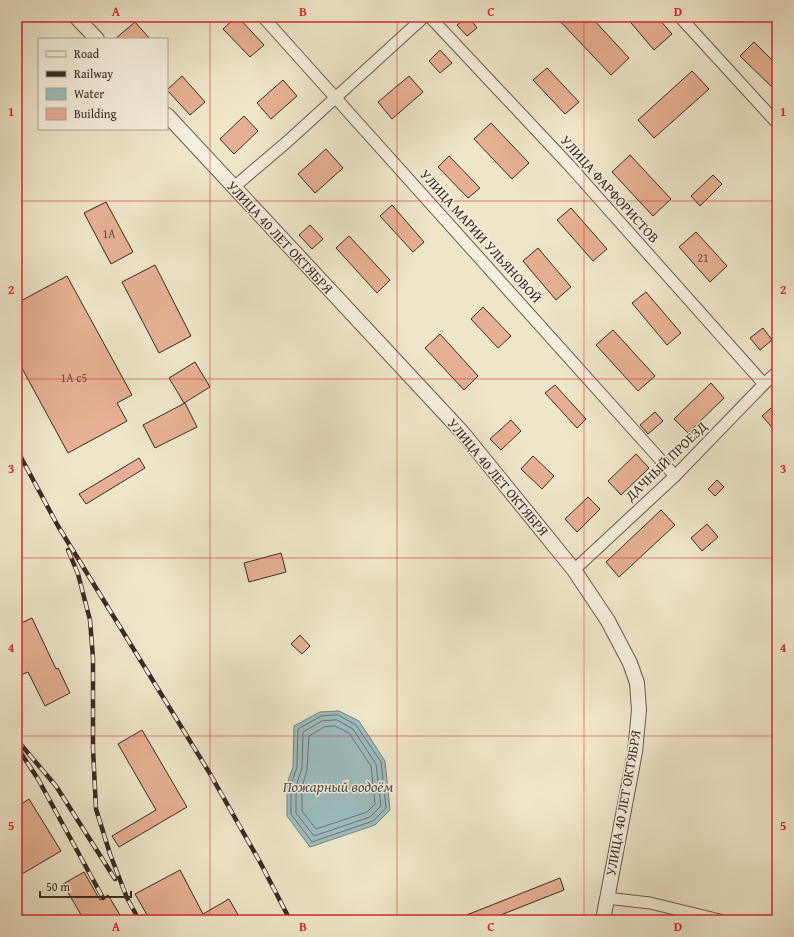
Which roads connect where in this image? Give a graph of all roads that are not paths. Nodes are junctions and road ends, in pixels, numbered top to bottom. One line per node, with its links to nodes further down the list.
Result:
1 (76, 17): 6 (street)
2 (264, 17): 7 (street, УЛИЦА МАРИИ УЛЬЯНОВОЙ)
3 (424, 17): 7 (street)
4 (430, 17): 12 (street, УЛИЦА ФАРФОРИСТОВ)
5 (680, 17): 9 (street)
6 (96, 38)
7 (336, 97): 10 (street); 13 (street, УЛИЦА МАРИИ УЛЬЯНОВОЙ)
8 (168, 116): 10 (street, УЛИЦА 40 ЛЕТ ОКТЯБРЯ)
9 (777, 122)
10 (234, 187): 14 (street, УЛИЦА 40 ЛЕТ ОКТЯБРЯ)
11 (777, 372): 12 (street, ДАЧНЫЙ ПРОЕЗД)
12 (764, 384): 13 (street, ДАЧНЫЙ ПРОЕЗД)
13 (674, 476): 14 (street, ДАЧНЫЙ ПРОЕЗД)
14 (574, 570): 15 (street, УЛИЦА 40 ЛЕТ ОКТЯБРЯ)
15 (606, 898): 16 (street, УЛИЦА 40 ЛЕТ ОКТЯБРЯ); 17 (street)
16 (603, 920)
17 (720, 920)

